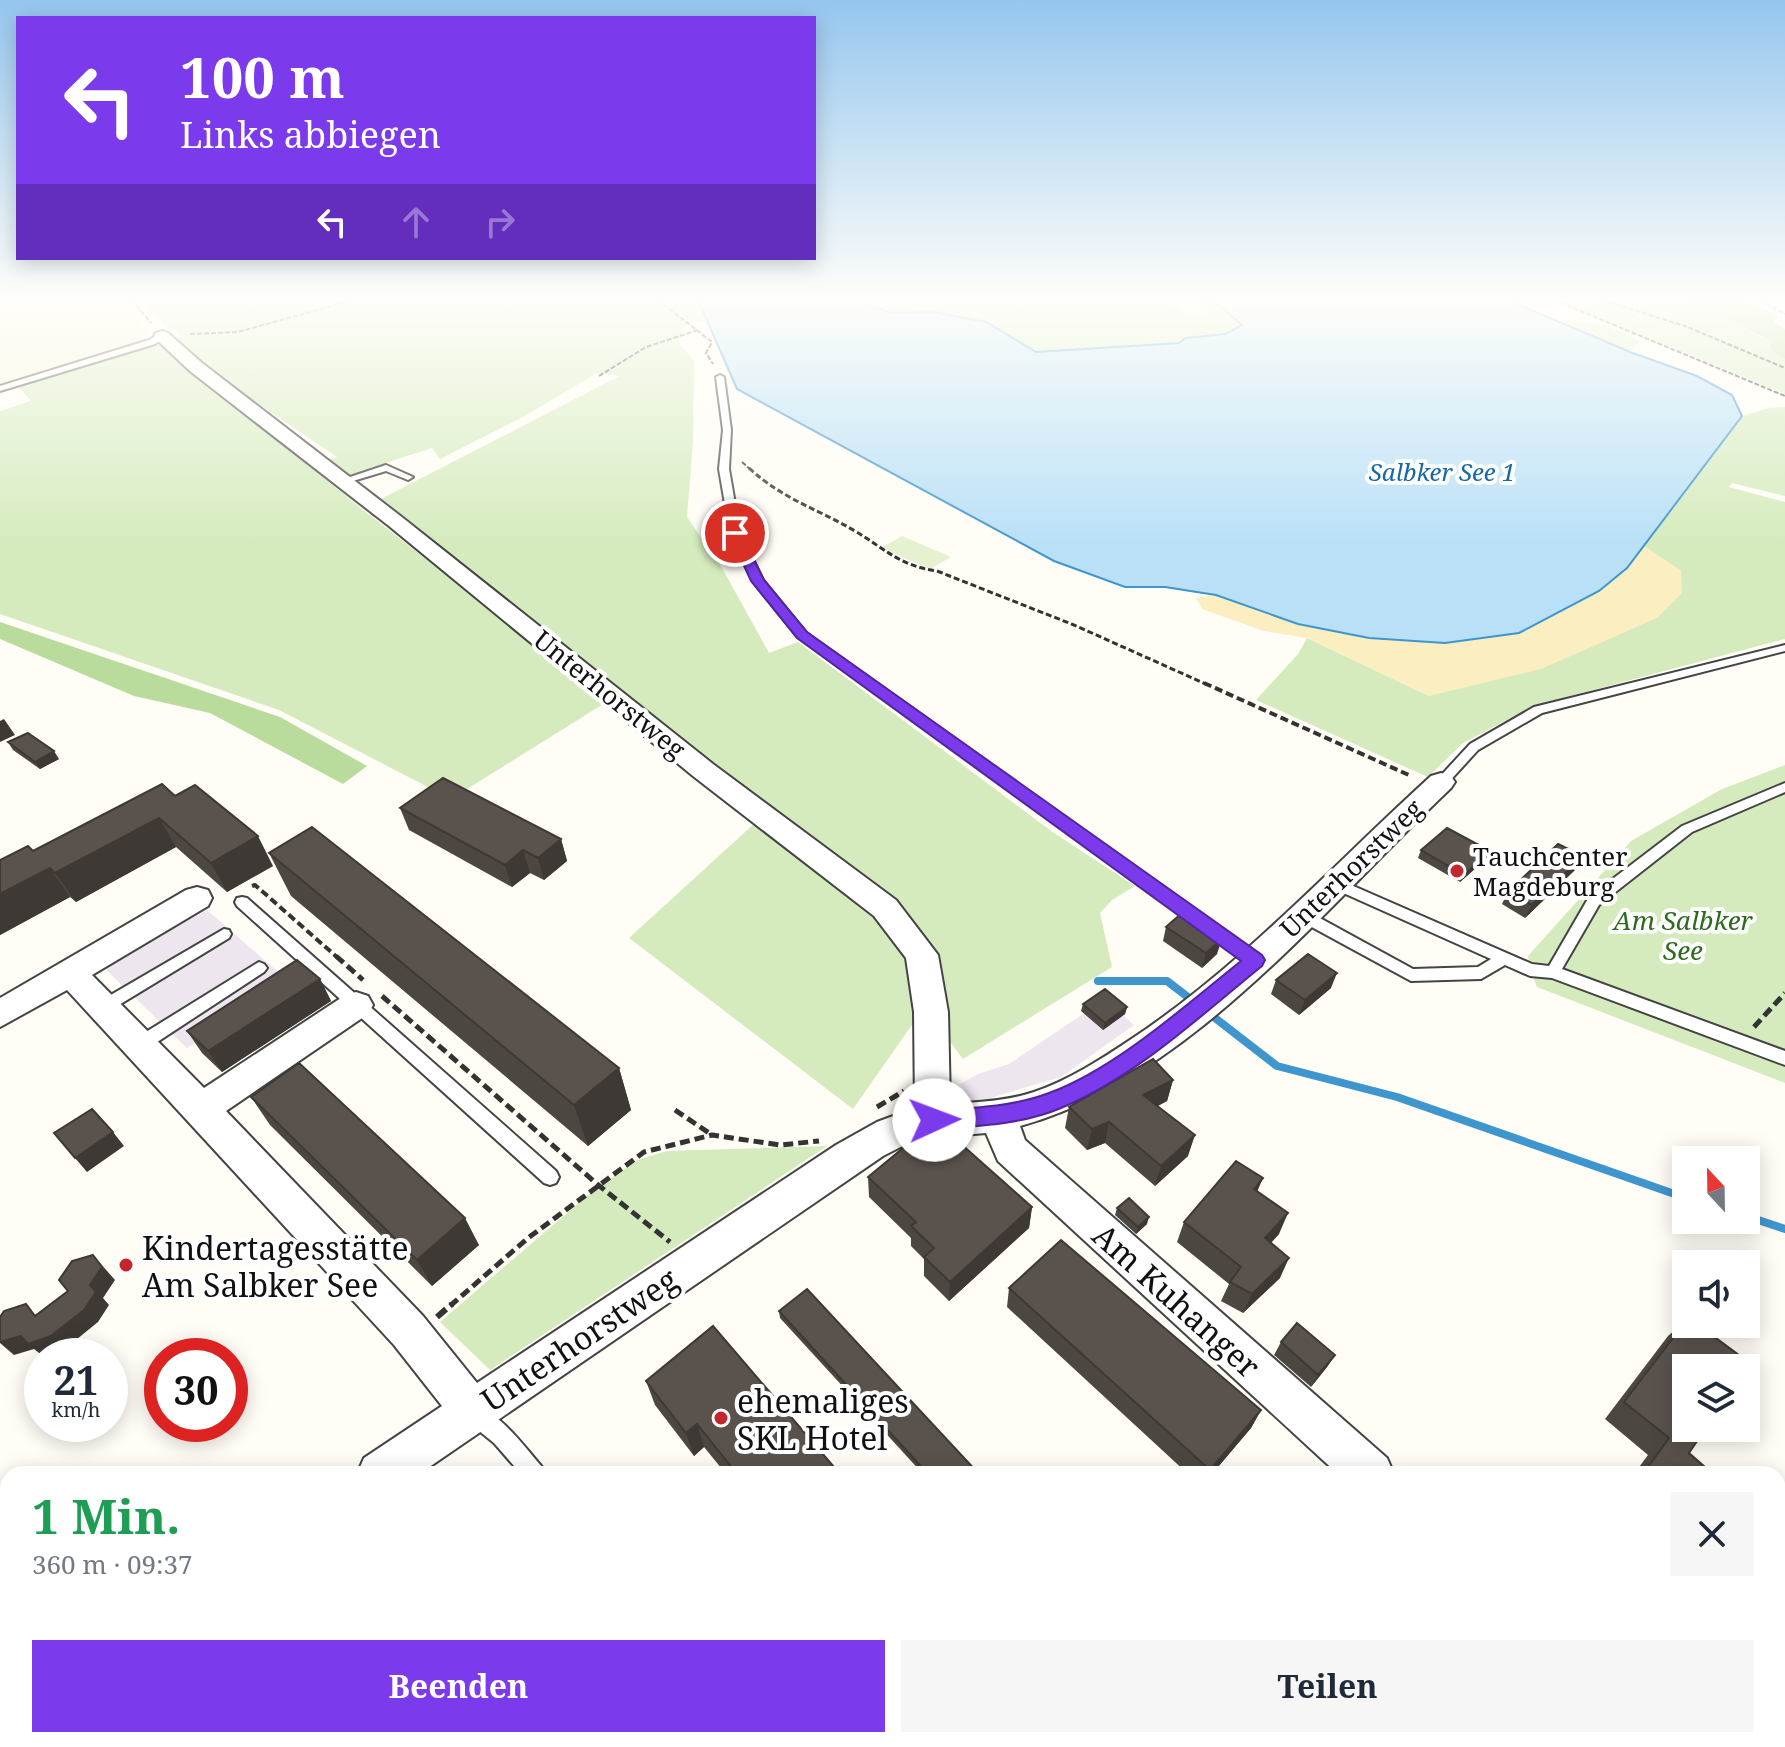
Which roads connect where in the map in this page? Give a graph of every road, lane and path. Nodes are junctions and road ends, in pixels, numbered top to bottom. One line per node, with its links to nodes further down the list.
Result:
1 (24, 382): 5 (lane)
2 (215, 382): 9 (street, Unterhorstweg)
3 (721, 382): 7 (lane)
4 (1750, 382): 6 (path)
5 (0, 389)
6 (1785, 396)
7 (727, 430): 11 (path); 19 (lane)
8 (408, 477): 9 (lane)
9 (343, 481): 30 (street, Unterhorstweg)
10 (1785, 648): 11 (lane, Unterhorstweg)
11 (1438, 785): 13 (street, Unterhorstweg)
12 (1785, 787): 21 (lane)
13 (1335, 883): 16 (street, Unterhorstweg); 18 (lane)
14 (197, 898): 22 (street)
15 (242, 902): 24 (lane)
16 (1302, 915): 18 (lane); 19 (street, Unterhorstweg)
17 (224, 934): 25 (lane)
18 (1504, 958): 21 (lane)
19 (1255, 960): 34 (street, Unterhorstweg)
20 (259, 968): 28 (lane)
21 (1553, 972): 27 (lane)
22 (70, 973): 25 (street); 26 (street)
23 (1785, 993): 27 (path)
24 (356, 1005): 31 (street); 38 (lane)
25 (103, 1007): 28 (street)
26 (0, 1014)
27 (1742, 1040): 29 (lane)
28 (139, 1045): 31 (street)
29 (1785, 1058)
30 (930, 1075): 33 (path); 35 (street, Unterhorstweg)
31 (201, 1109): 39 (street)
32 (675, 1110): 36 (path)
33 (867, 1114)
34 (998, 1116): 35 (street, Unterhorstweg); 43 (street, Am Kuhanger)
35 (934, 1120): 40 (street, Unterhorstweg)
36 (712, 1135): 37 (path); 39 (path)
37 (834, 1139)
38 (550, 1177)
39 (412, 1337): 40 (street)
40 (471, 1413): 41 (street, Unterhorstweg); 42 (lane, Unterhorstweg)
41 (392, 1466)
42 (528, 1466)
43 (1362, 1466)

